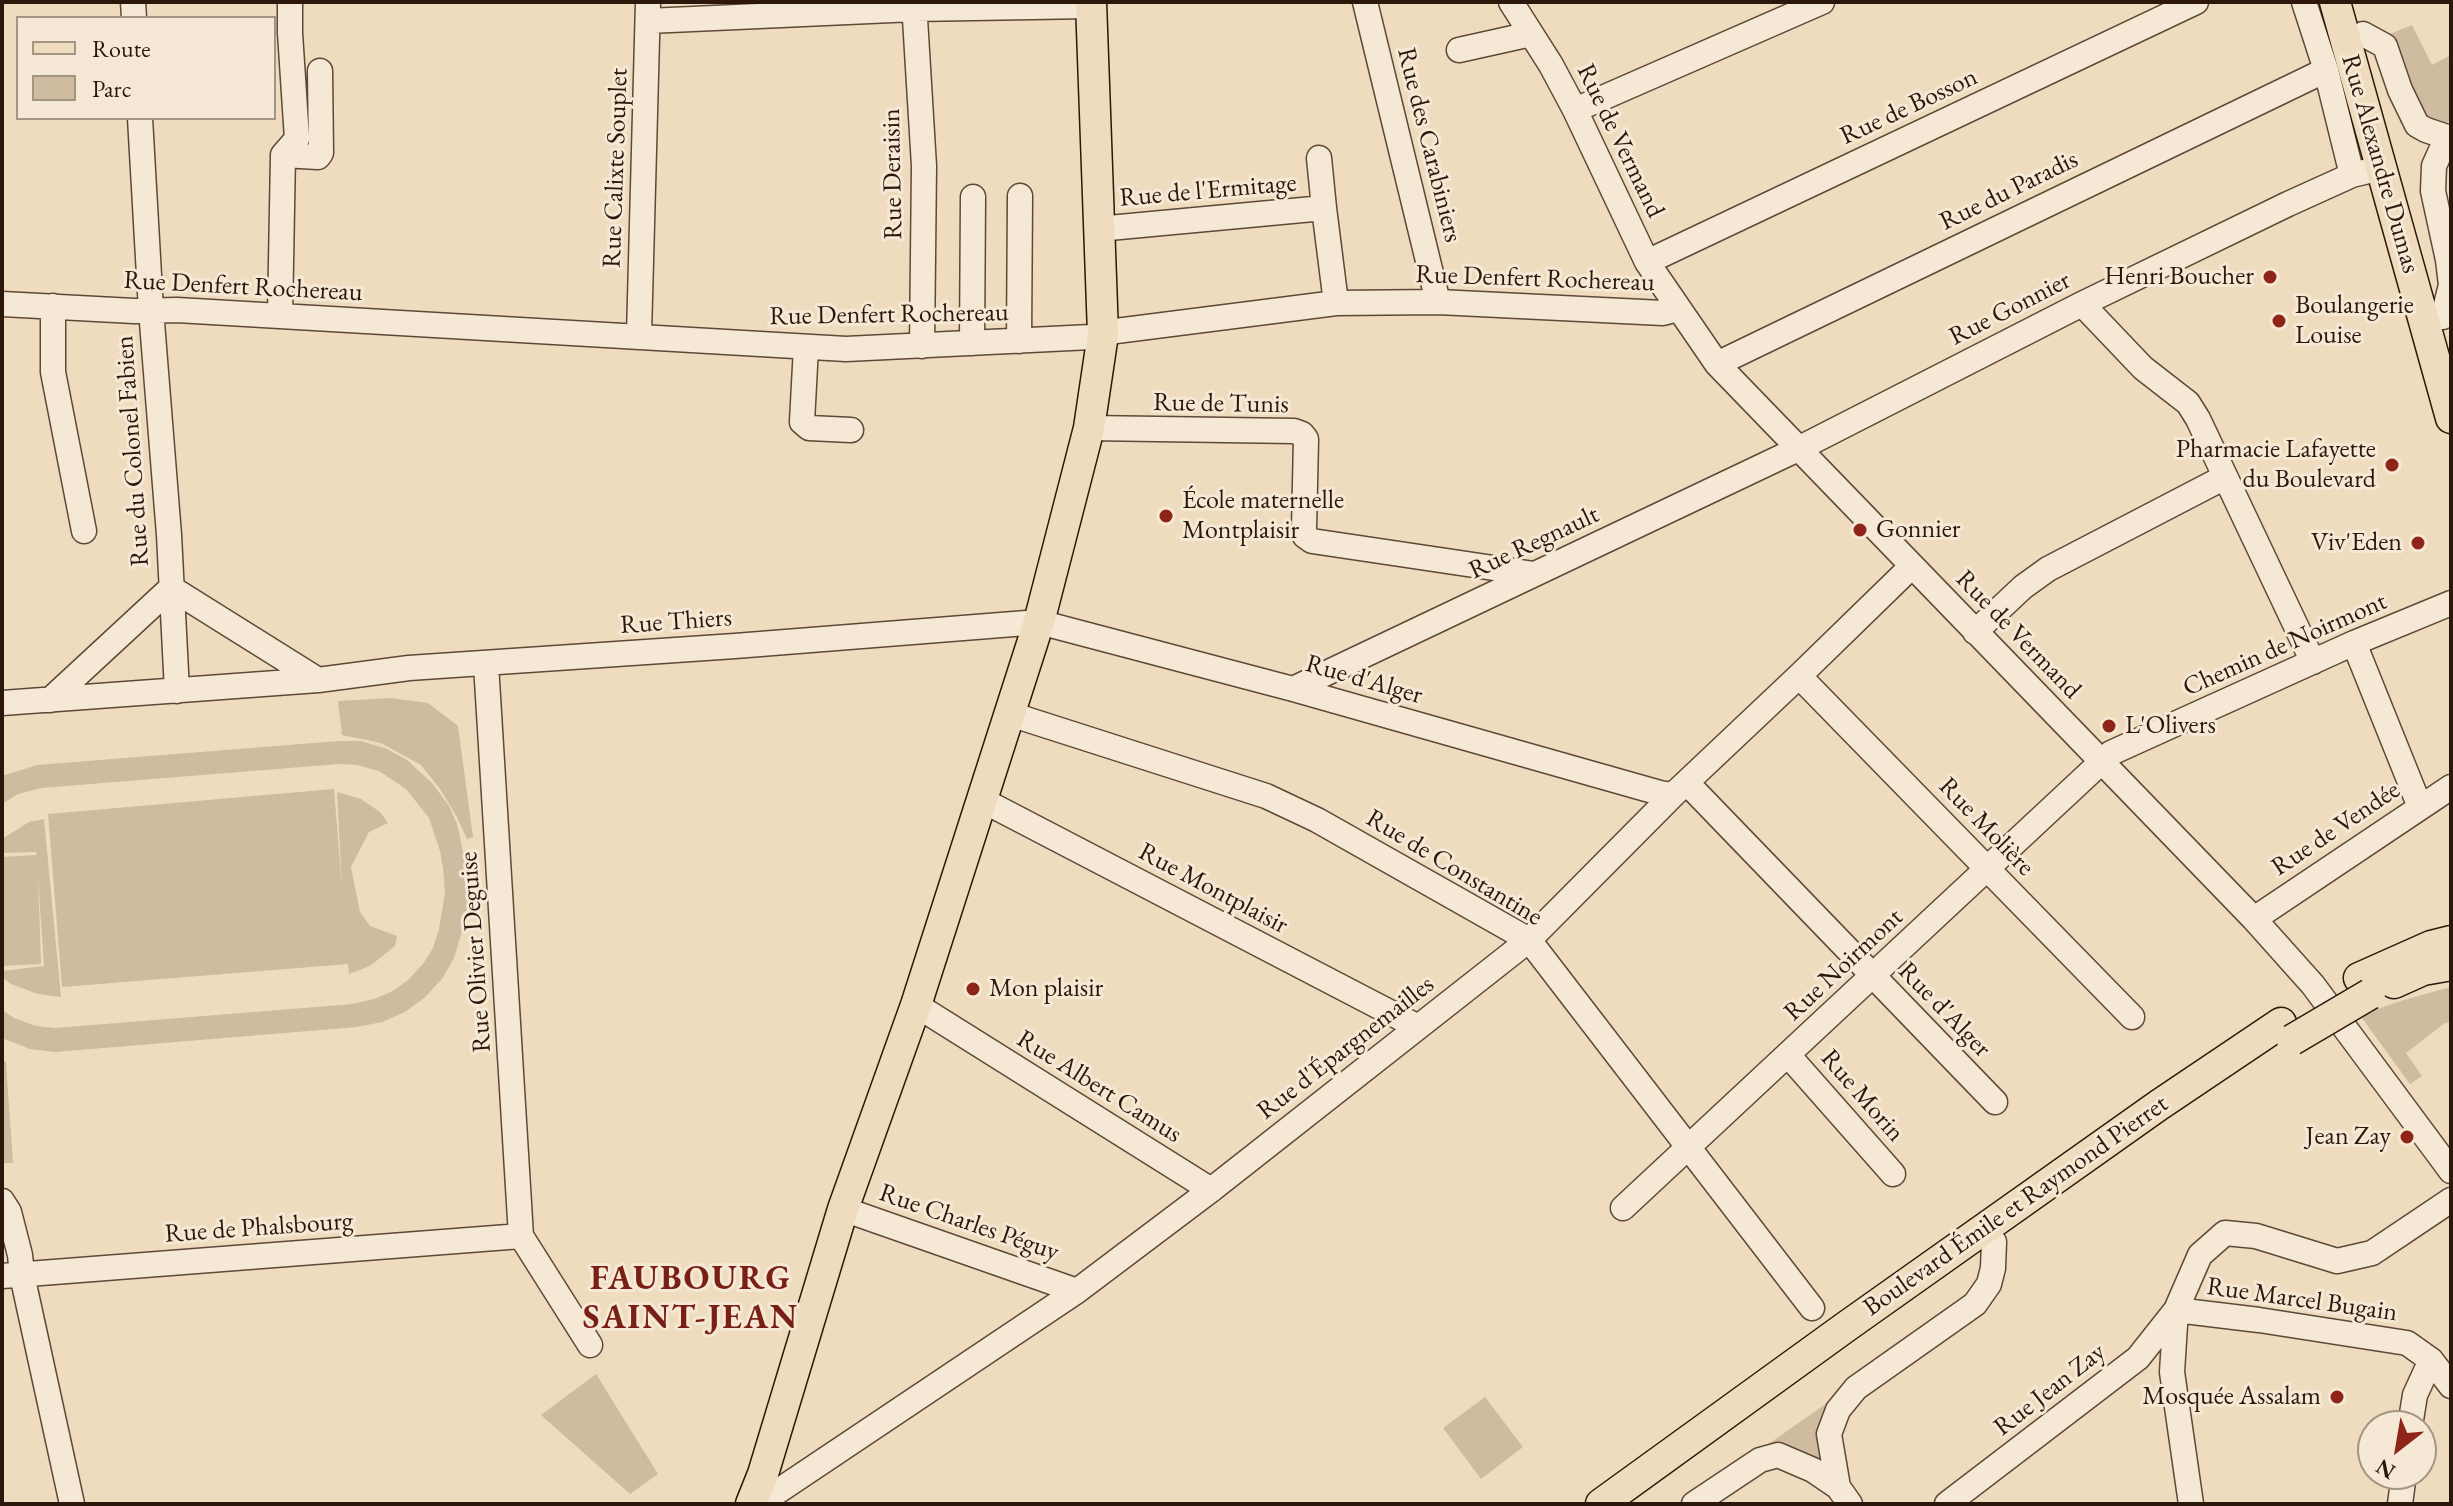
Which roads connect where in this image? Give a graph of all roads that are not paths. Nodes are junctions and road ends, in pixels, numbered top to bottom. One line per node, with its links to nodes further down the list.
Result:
1 (290, 2): 20 (street)
2 (1365, 2): 29 (street, Rue des Carabiniers)
3 (1511, 2): 12 (street, Rue de Vermand)
4 (1822, 2): 17 (street)
5 (2196, 2): 28 (street, Rue de Bosson)
6 (2304, 2): 15 (street, Rue Alexandre Dumas)
7 (2335, 2): 22 (main road, Rue Alexandre Dumas)
8 (2355, 2): 13 (main road)
9 (1090, 4): 10 (street); 27 (main road)
10 (914, 5): 11 (street); 42 (street, Rue Deraisin)
11 (648, 12): 39 (street, Rue Calixte Souplet)
12 (1531, 34): 14 (street); 17 (street, Rue de Vermand)
13 (2363, 34): 19 (street); 37 (main road)
14 (1459, 50)
15 (2326, 70): 23 (street, Rue Alexandre Dumas); 44 (street, Rue du Paradis)
16 (320, 71): 20 (street)
17 (1575, 110): 28 (street, Rue de Vermand)
18 (140, 120): 35 (street, Rue du Colonel Fabien)
19 (2449, 136): 37 (street)
20 (283, 155): 36 (street)
21 (1319, 158): 26 (street, Rue de l'Ermitage)
22 (2381, 168): 23 (street, Rue Gonnier); 45 (main road, Rue Alexandre Dumas)
23 (2352, 175): 32 (street, Rue Gonnier)
24 (1020, 196): 40 (street)
25 (973, 197): 41 (street)
26 (1324, 208): 27 (street, Rue de l'Ermitage); 30 (street, Rue de l'Ermitage)
27 (1098, 229): 38 (main road)
28 (1647, 262): 34 (street, Rue de Vermand)
29 (1438, 302): 30 (street, Rue Denfert Rochereau); 34 (street, Rue Denfert Rochereau)
30 (1336, 303): 38 (street, Rue Denfert Rochereau)
31 (2, 304): 33 (street, Rue Denfert Rochereau)
32 (2082, 304): 48 (street, Rue Gonnier); 49 (street)
33 (53, 306): 35 (street, Rue Denfert Rochereau); 50 (street)
34 (1678, 309): 44 (street, Rue de Vermand)
35 (151, 310): 36 (street, Rue Denfert Rochereau); 53 (street, Rue du Colonel Fabien)
36 (280, 316): 39 (street, Rue Denfert Rochereau)
37 (2447, 332)
38 (1103, 334): 40 (street, Rue Denfert Rochereau); 46 (main road)
39 (639, 335): 43 (street, Rue Denfert Rochereau)
40 (1019, 341): 41 (street, Rue Denfert Rochereau)
41 (972, 343): 42 (street, Rue Denfert Rochereau)
42 (922, 346): 43 (street, Rue Denfert Rochereau)
43 (806, 347): 47 (street)
44 (1717, 364): 48 (street, Rue de Vermand)
45 (2451, 418)
46 (1089, 428): 52 (street, Rue de Tunis); 55 (main road)
47 (851, 430)
48 (1798, 449): 51 (street, Rue de Vermand); 52 (street, Rue Regnault)
49 (2225, 477): 56 (street); 58 (street)
50 (84, 531)
51 (1912, 566): 56 (street, Rue de Vermand); 60 (street, Rue d'Épargnemailles)
52 (1534, 574): 62 (street, Rue Regnault)
53 (171, 588): 61 (street); 63 (street, Rue du Colonel Fabien); 64 (street)
54 (2451, 603): 57 (street, Chemin de Noirmont)
55 (1039, 622): 59 (street, Rue Thiers); 62 (street, Rue d'Alger); 66 (main road)
56 (1975, 632): 67 (street, Rue de Vermand)
57 (2354, 643): 58 (street, Chemin de Noirmont); 71 (street)
58 (2313, 662): 67 (street, Chemin de Noirmont)
59 (486, 664): 61 (street, Rue Thiers); 93 (street, Rue Olivier Deguise)
60 (1799, 676): 69 (street, Rue d'Épargnemailles); 72 (street, Rue Molière)
61 (318, 680): 63 (street, Rue Thiers)
62 (1293, 689): 69 (street, Rue d'Alger)
63 (177, 691): 64 (street, Rue Thiers)
64 (50, 700): 65 (street)
65 (2, 703)
66 (1010, 714): 70 (main road); 74 (street, Rue de Constantine)
67 (2102, 763): 72 (street, Rue Noirmont); 73 (street, Rue de Vermand)
68 (2451, 787): 71 (street, Rue de Vendée)
69 (1680, 789): 74 (street, Rue d'Épargnemailles); 77 (street, Rue d'Alger)
70 (982, 800): 79 (main road); 81 (street, Rue Montplaisir)
71 (2420, 807): 73 (street, Rue de Vendée)
72 (1988, 869): 77 (street, Rue Noirmont); 80 (street, Rue Molière)
73 (2254, 919): 86 (street, Rue de Vermand)
74 (1529, 940): 81 (street, Rue d'Épargnemailles); 85 (street, Rue de Constantine)
75 (2451, 941): 78 (main road, Boulevard Émile et Raymond Pierret)
76 (2451, 965): 78 (main road, Boulevard Émile et Raymond Pierret)
77 (1873, 976): 83 (street, Rue Noirmont); 84 (street, Rue d'Alger)
78 (2365, 986): 82 (main road, Boulevard Émile et Raymond Pierret)
79 (916, 1005): 88 (street, Rue Albert Camus); 92 (main road)
80 (2132, 1017)
81 (1418, 1027): 88 (street, Rue d'Épargnemailles)
82 (2286, 1031): 94 (main road, Boulevard Émile et Raymond Pierret); 107 (main road, Boulevard Émile et Raymond Pierret)
83 (1788, 1055): 85 (street, Rue Noirmont); 87 (street, Rue Morin)
84 (1995, 1102)
85 (1690, 1147): 91 (street, Rue Noirmont); 97 (street, Rue de Constantine)
86 (2451, 1171)
87 (1893, 1174)
88 (1211, 1190): 96 (street, Rue d'Épargnemailles)
89 (2451, 1200): 98 (street)
90 (2, 1201): 95 (street)
91 (1623, 1208)
92 (843, 1209): 96 (street, Rue Charles Péguy); 105 (main road)
93 (521, 1236): 95 (street, Rue de Phalsbourg); 99 (street)
94 (1994, 1242): 103 (street); 108 (main road, Boulevard Émile et Raymond Pierret)
95 (12, 1276): 104 (street)
96 (1077, 1291): 106 (street, Rue d'Épargnemailles)
97 (1812, 1308)
98 (2176, 1310): 100 (street, Rue Marcel Bugain); 110 (street, Rue Jean Zay); 111 (street)
99 (590, 1345)
100 (2431, 1360): 101 (street, Rue Marcel Bugain); 102 (street)
101 (2451, 1386)
102 (2413, 1410)
103 (1844, 1496): 109 (street)
104 (72, 1504)
105 (751, 1504)
106 (759, 1504)
107 (1601, 1504)
108 (1626, 1504)
109 (1694, 1504)
110 (1947, 1504)
111 (2191, 1504)

